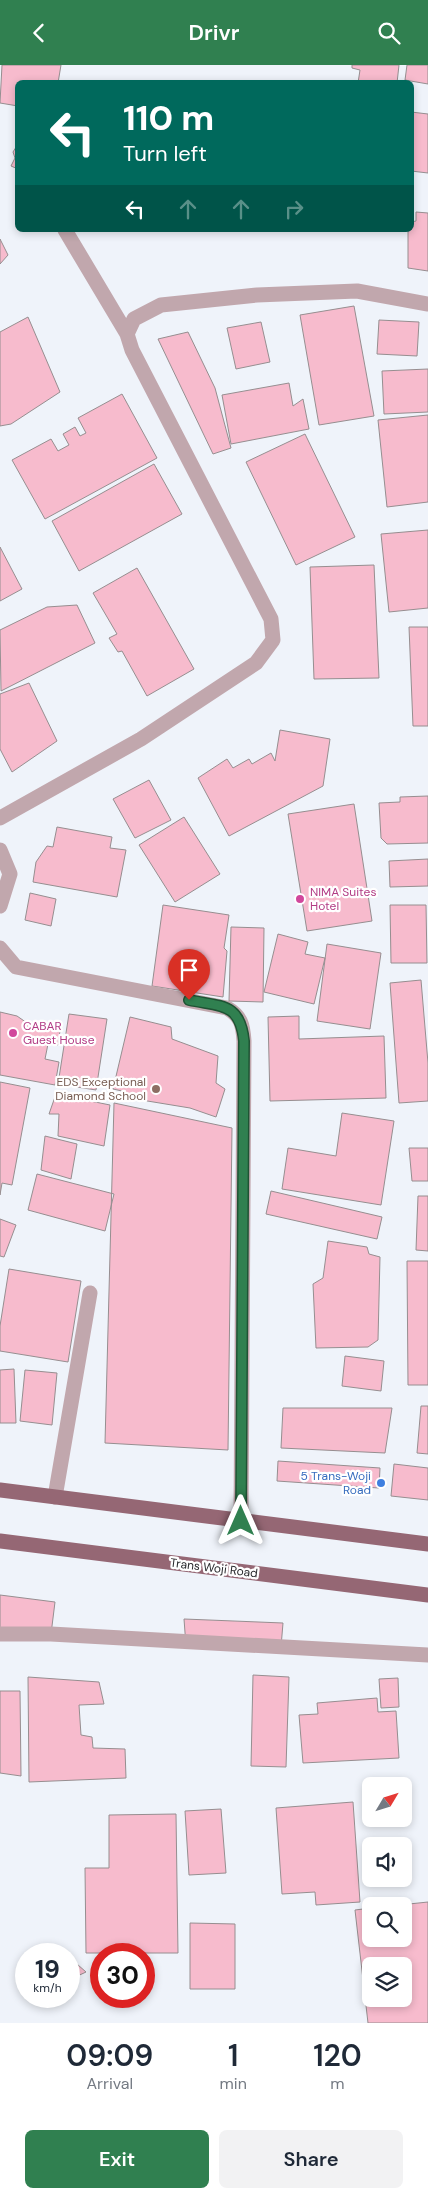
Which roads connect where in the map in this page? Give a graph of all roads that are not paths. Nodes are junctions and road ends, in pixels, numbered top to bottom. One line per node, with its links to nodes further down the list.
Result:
1 (66, 232): 3 (street)
2 (428, 304): 3 (street)
3 (127, 335): 4 (street)
4 (0, 818)
5 (0, 850): 6 (street)
6 (0, 906)
7 (0, 948): 11 (street)
8 (90, 1293): 10 (street)
9 (0, 1490): 10 (main road)
10 (55, 1497): 11 (main road)
11 (241, 1521): 13 (main road)
12 (0, 1541): 14 (main road, Trans Woji Road)
13 (428, 1544)
14 (428, 1595)
15 (0, 1634): 16 (street)
16 (428, 1655)

